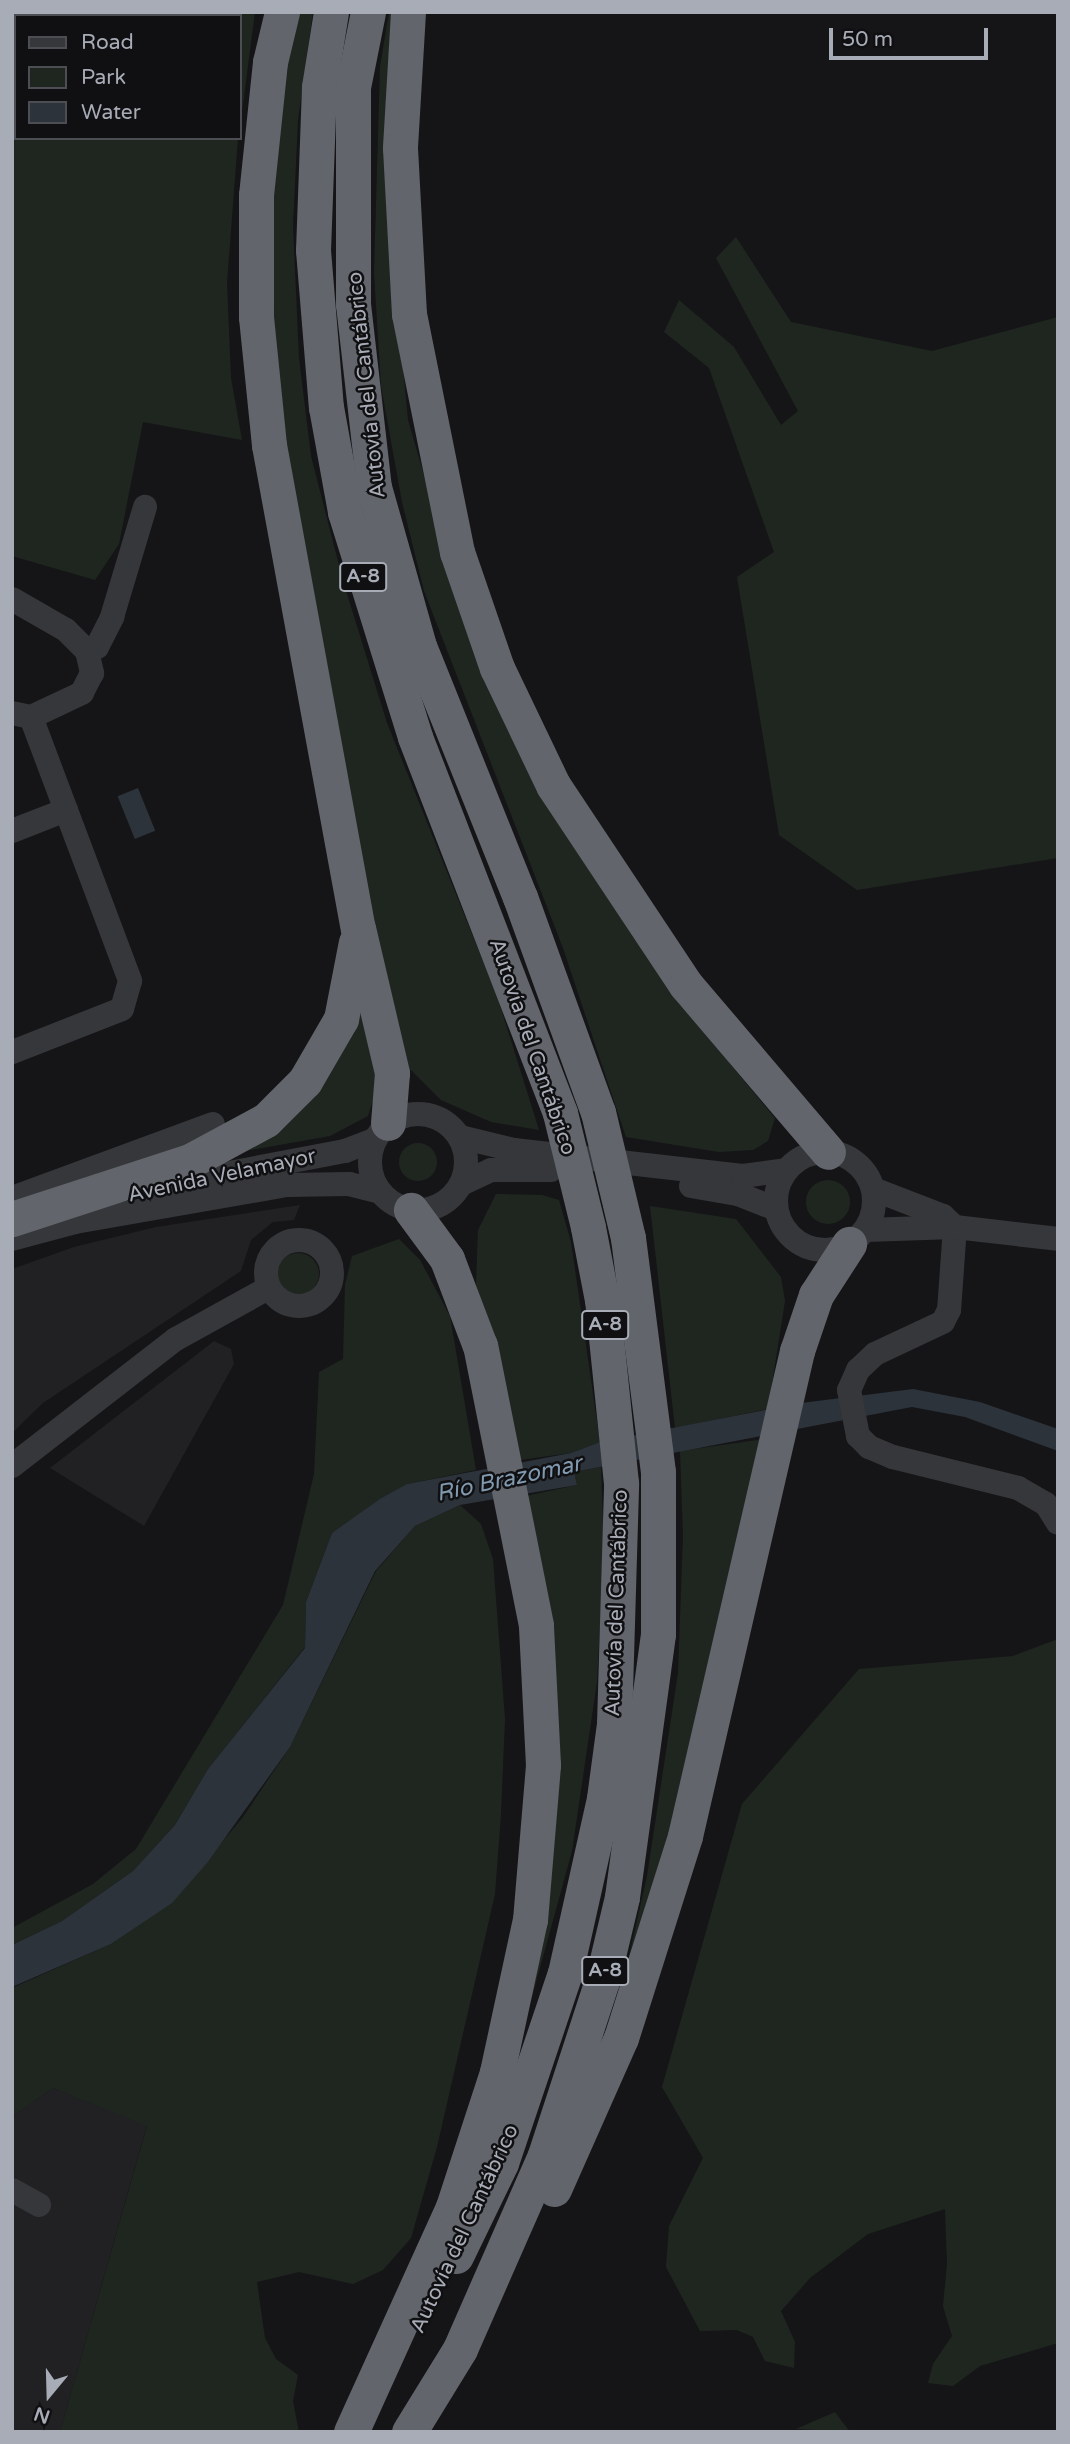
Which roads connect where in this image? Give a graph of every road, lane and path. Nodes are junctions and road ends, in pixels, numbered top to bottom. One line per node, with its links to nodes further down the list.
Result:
1 (282, 12): 11 (highway)
2 (331, 12): 36 (highway, Autovía del Cantábrico / A-8, bridge)
3 (368, 12): 35 (highway, Autovía del Cantábrico / A-8, bridge)
4 (408, 12): 16 (highway)
5 (145, 507): 7 (street)
6 (12, 599): 7 (street)
7 (87, 651): 8 (street)
8 (22, 715): 9 (street)
9 (66, 810): 10 (street); 12 (street)
10 (12, 831)
11 (358, 928): 14 (highway); 24 (highway)
12 (12, 1052)
13 (213, 1124): 21 (street, Avenida Velamayor)
14 (381, 1132): 15 (street); 20 (street); 25 (street, Avenida Velamayor)
15 (460, 1137): 17 (street); 18 (street)
16 (828, 1152): 17 (street); 19 (street)
17 (786, 1170): 22 (street)
18 (461, 1184): 22 (street); 23 (street)
19 (873, 1189): 26 (street); 27 (street)
20 (378, 1191): 23 (street); 25 (street, Avenida Velamayor)
21 (12, 1198)
22 (776, 1209): 27 (street)
23 (411, 1210): 36 (highway)
24 (12, 1219)
25 (75, 1222): 28 (street, Avenida Velamayor)
26 (955, 1227): 27 (street); 29 (street); 32 (street)
27 (857, 1237): 35 (highway)
28 (12, 1239)
29 (1058, 1239)
30 (268, 1288): 31 (street)
31 (12, 1466)
32 (1058, 1523)
33 (12, 2190): 34 (street)
34 (39, 2205)
35 (460, 2349): 37 (highway, Autovía del Cantábrico / A-8)
36 (353, 2432)
37 (409, 2432)

